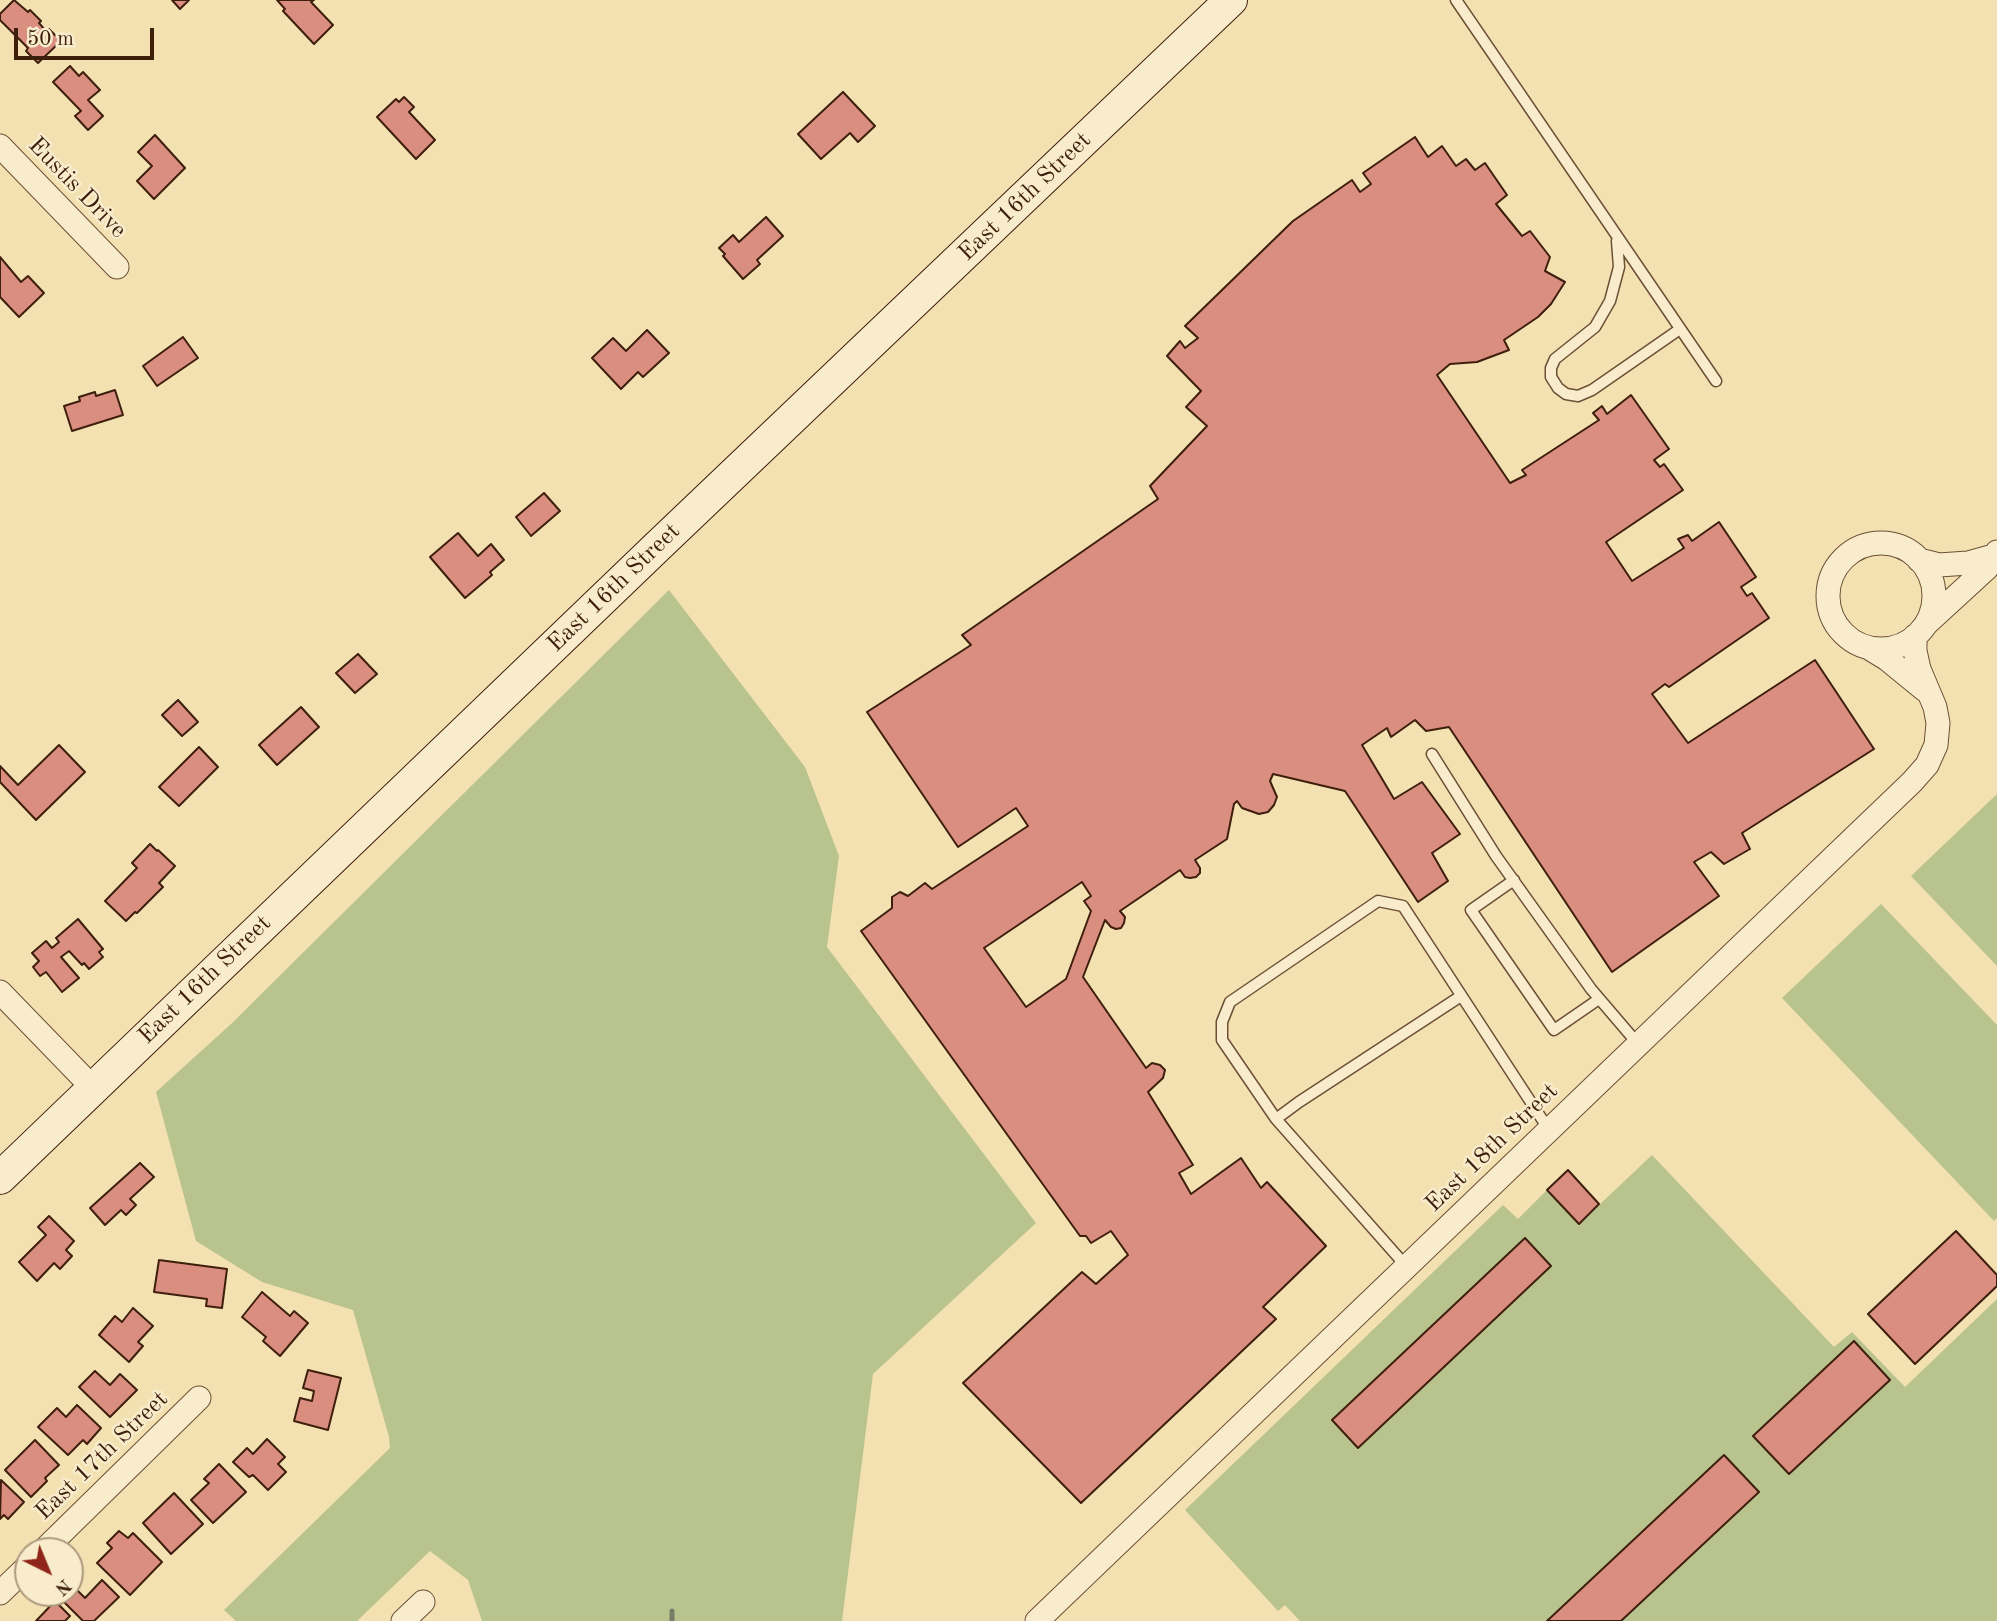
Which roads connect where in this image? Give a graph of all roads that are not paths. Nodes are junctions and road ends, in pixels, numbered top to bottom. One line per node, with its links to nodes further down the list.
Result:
1 (1231, 0): 19 (street, East 16th Street)
2 (1456, 0): 4 (lane)
3 (0, 146): 5 (street, Eustis Drive)
4 (1616, 234): 6 (lane); 6 (lane)
5 (117, 267)
6 (1680, 329): 7 (lane)
7 (1716, 381)
8 (1995, 554): 9 (street); 10 (street)
9 (1919, 560): 10 (street); 11 (street)
10 (1919, 631): 11 (street); 12 (street, East 18th Street)
11 (1868, 648): 12 (street)
12 (1928, 692): 18 (street, East 18th Street)
13 (1432, 754): 14 (lane)
14 (1514, 880): 17 (lane); 17 (lane)
15 (0, 992): 19 (street)
16 (1461, 996): 20 (lane); 20 (lane); 21 (lane)
17 (1600, 999): 18 (lane)
18 (1638, 1044): 21 (street, East 18th Street)
19 (93, 1088): 22 (street, East 16th Street)
20 (1276, 1119): 23 (lane)
21 (1549, 1130): 23 (street, East 18th Street)
22 (0, 1178)
23 (1406, 1266): 30 (street, East 18th Street)
24 (199, 1398): 25 (street, East 17th Street)
25 (57, 1537)
26 (14, 1580): 27 (street)
27 (0, 1593)
28 (423, 1602): 29 (street)
29 (403, 1621)
30 (1037, 1621)

